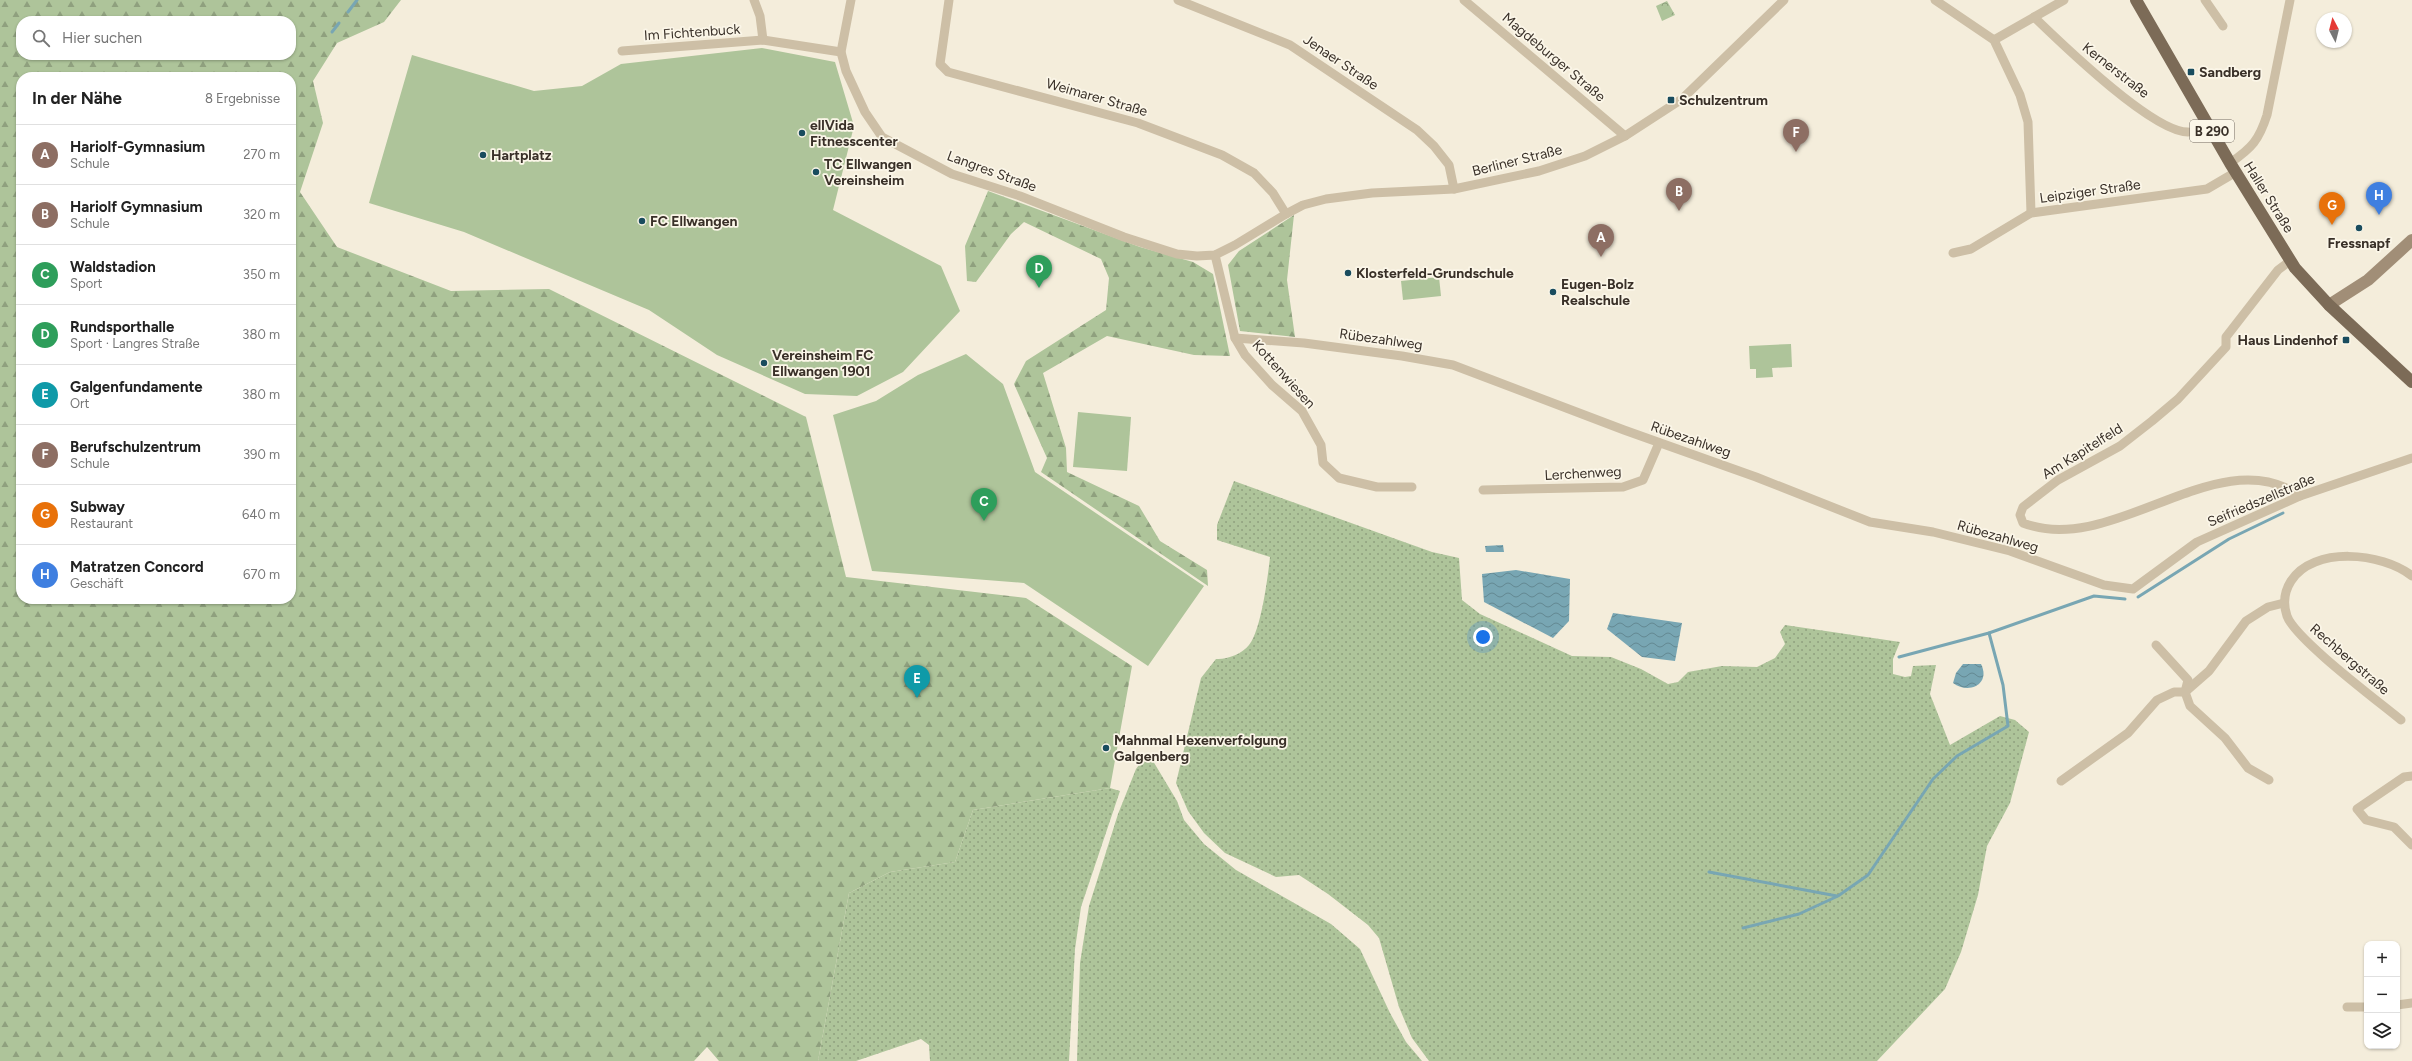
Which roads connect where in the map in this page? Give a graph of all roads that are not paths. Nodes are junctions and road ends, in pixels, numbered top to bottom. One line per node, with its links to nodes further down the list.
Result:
1 (754, 0): 14 (street, Im Fichtenbuck)
2 (851, 0): 17 (street, Langres Straße)
3 (949, 0): 23 (street, Weimarer Straße)
4 (1178, 0): 21 (street, Jenaer Straße)
5 (1464, 0): 19 (street, Magdeburger Straße)
6 (1784, 0): 19 (street, Berliner Straße)
7 (1935, 0): 15 (street)
8 (2064, 0): 12 (street)
9 (2136, 0): 20 (main road, Haller Straße / B 290)
10 (2205, 0): 13 (street)
11 (2290, 0): 20 (street, Leipziger Straße)
12 (2034, 17): 15 (street); 18 (street, Kernerstraße)
13 (2223, 26)
14 (763, 40): 16 (street, Im Fichtenbuck); 17 (street, Im Fichtenbuck)
15 (1994, 40): 22 (street)
16 (622, 51)
17 (842, 52): 26 (street, Langres Straße)
18 (2188, 132)
19 (1625, 136): 21 (street, Berliner Straße)
20 (2233, 168): 22 (street, Leipziger Straße); 27 (main road, Haller Straße / B 290)
21 (1454, 189): 23 (street, Berliner Straße)
22 (2031, 213): 25 (street, Leipziger Straße)
23 (1286, 214): 26 (street, Berliner Straße)
24 (2412, 240): 28 (main road)
25 (1953, 253)
26 (1215, 255): 29 (street, Kottenwiesen)
27 (2290, 260): 28 (main road, Haller Straße / B 290); 35 (street, Am Kapitelfeld)
28 (2329, 306): 30 (main road, Haller Straße / B 290)
29 (1235, 338): 31 (street, Rübezahlweg); 33 (street, Kottenwiesen)
30 (2412, 382)
31 (1659, 443): 34 (street, Lerchenweg); 37 (street, Rübezahlweg)
32 (2412, 458): 35 (street, Seifriedszellstraße)
33 (1412, 487)
34 (1483, 490)
35 (2300, 496): 37 (street, Seifriedszellstraße)
36 (2411, 572): 38 (street)
37 (2133, 589)
38 (2284, 603): 40 (street); 41 (street, Rechbergstraße)
39 (2156, 645): 40 (street)
40 (2185, 692): 43 (street); 44 (street)
41 (2401, 720)
42 (2412, 776): 45 (street)
43 (2269, 780)
44 (2061, 781)
45 (2412, 845)
46 (2412, 1003): 47 (street)
47 (2400, 1005)
48 (2347, 1007): 49 (street)
49 (2364, 1007)

